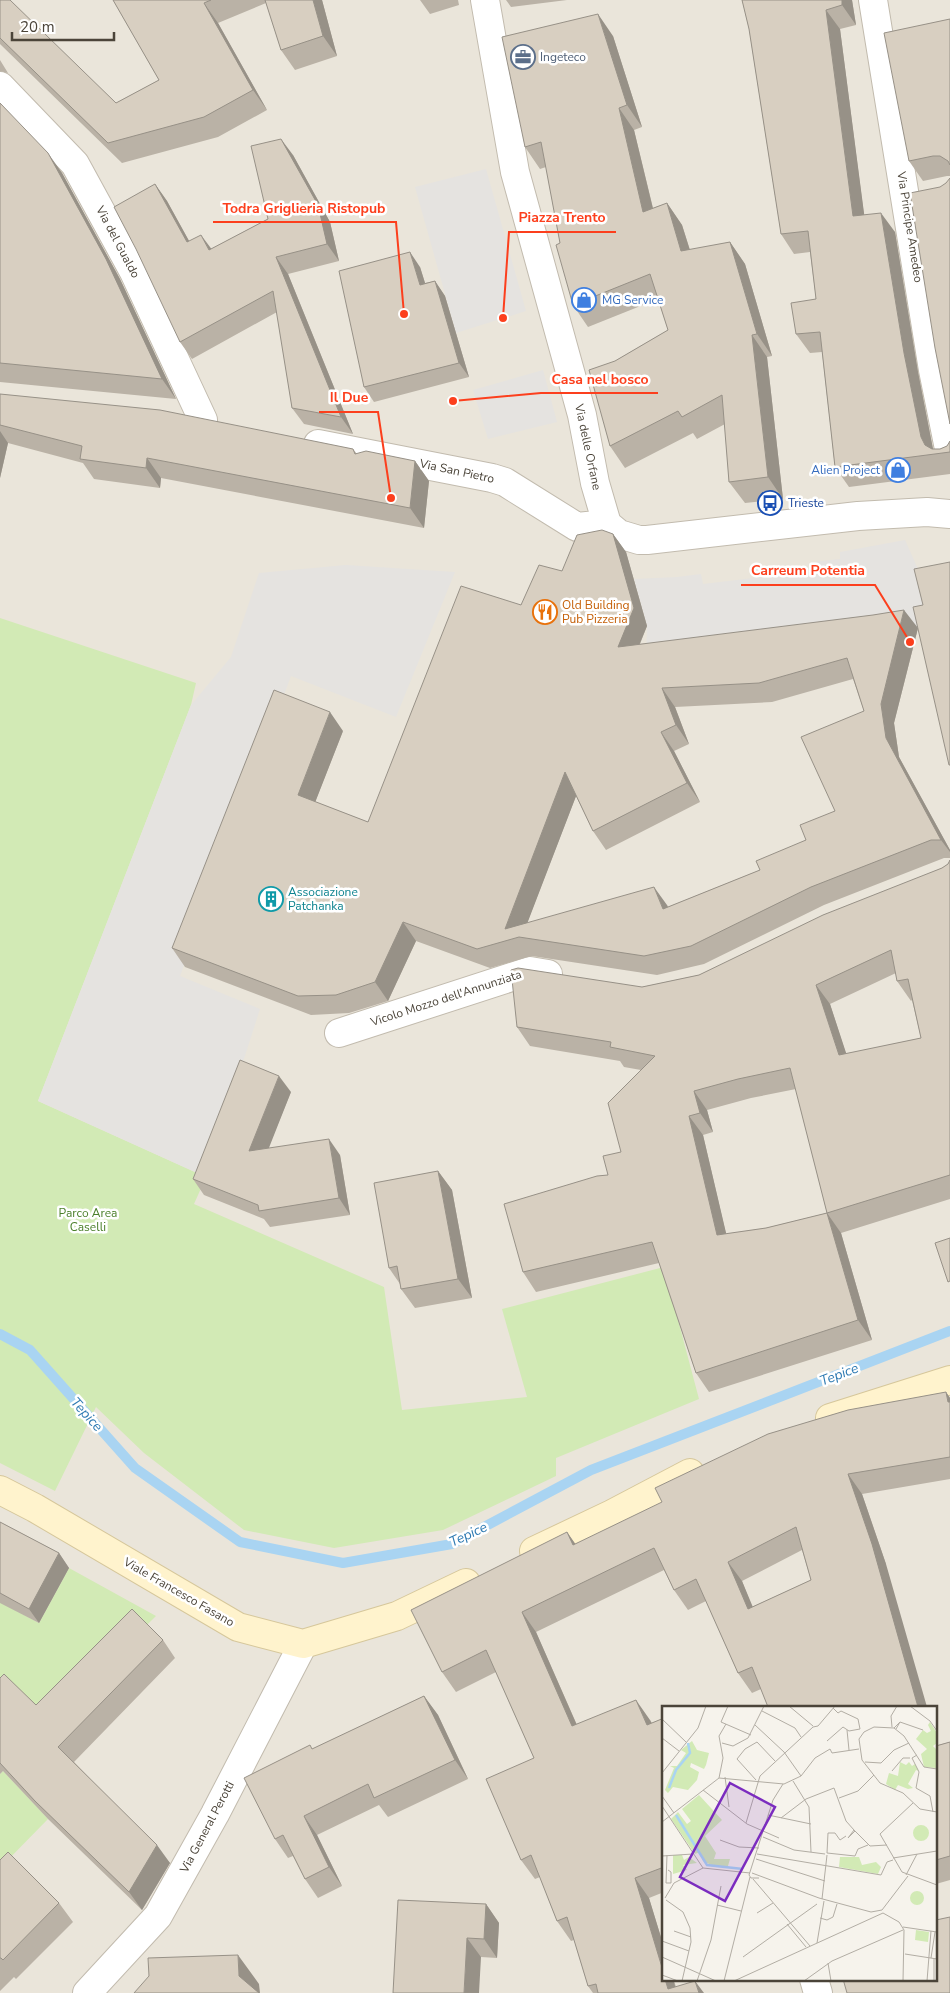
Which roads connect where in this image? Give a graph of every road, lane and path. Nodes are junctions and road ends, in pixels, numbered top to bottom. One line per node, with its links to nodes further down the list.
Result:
1 (485, 0): 12 (street, Via delle Orfane)
2 (873, 0): 5 (street, Via Principe Amedeo)
3 (0, 86): 7 (street, Via del Gualdo)
4 (932, 195): 5 (street)
5 (905, 201): 10 (street, Via Principe Amedeo)
6 (176, 415): 7 (street)
7 (203, 420): 8 (street)
8 (231, 426)
9 (298, 440): 12 (street, Via San Pietro)
10 (950, 454)
11 (950, 514): 12 (street)
12 (607, 524)
13 (569, 977): 14 (street, Vicolo Mozzo dell'Annunziata)
14 (339, 1033)
15 (950, 1380): 16 (street)
16 (805, 1426)
17 (711, 1463): 19 (street)
18 (5, 1500): 21 (street, Viale Francesco Fasano)
19 (514, 1560)
20 (487, 1573): 21 (street)
21 (303, 1644): 23 (street, Via General Perotti)
22 (814, 1980): 24 (street)
23 (87, 1993)
24 (818, 1993)

